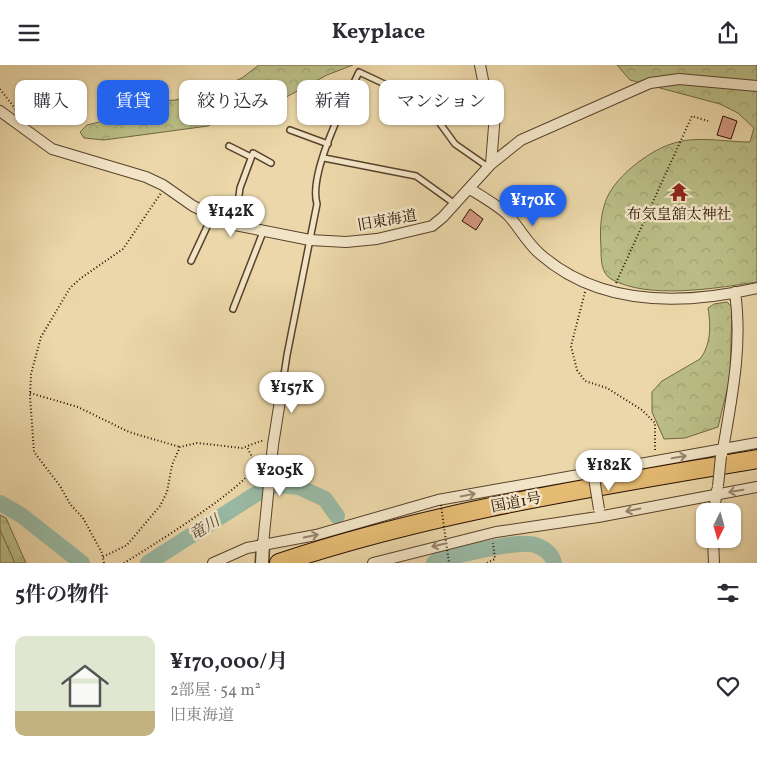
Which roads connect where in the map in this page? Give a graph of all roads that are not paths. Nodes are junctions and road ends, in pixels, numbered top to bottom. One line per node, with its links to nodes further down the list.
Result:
1 (480, 65): 10 (street)
2 (757, 86): 10 (street, 旧東海道)
3 (0, 111): 13 (street, 旧東海道)
4 (290, 129): 5 (lane)
5 (328, 145): 8 (lane); 10 (lane)
6 (229, 146): 7 (lane)
7 (251, 157): 9 (lane); 14 (lane)
8 (324, 158): 12 (lane); 16 (lane)
9 (271, 163)
10 (490, 166): 11 (street, 旧東海道)
11 (470, 189): 12 (street, 旧東海道); 19 (street)
12 (456, 204): 16 (street, 旧東海道)
13 (212, 216): 14 (street, 旧東海道); 17 (lane)
14 (235, 226): 15 (street, 旧東海道)
15 (263, 232): 16 (street, 旧東海道); 20 (lane)
16 (310, 240): 21 (lane)
17 (191, 261)
18 (757, 288): 19 (street)
19 (735, 292): 23 (street)
20 (234, 309)
21 (282, 388): 31 (street)
22 (757, 443): 23 (street)
23 (722, 453): 26 (street, one-way to 23); 28 (street, bridge)
24 (757, 459): 33 (highway, 国道1号)
25 (757, 471): 35 (highway, 国道1号)
26 (593, 475): 30 (street, bridge); 31 (street, one-way to 26)
27 (757, 487): 28 (street, one-way to 28)
28 (717, 491): 29 (street); 30 (street, one-way to 30)
29 (715, 503)
30 (598, 513): 36 (street, one-way to 36)
31 (263, 544): 33 (street); 34 (street)
32 (713, 548): 37 (street)
33 (268, 562)
34 (213, 563)
35 (316, 563)
36 (373, 563)
37 (714, 563)

